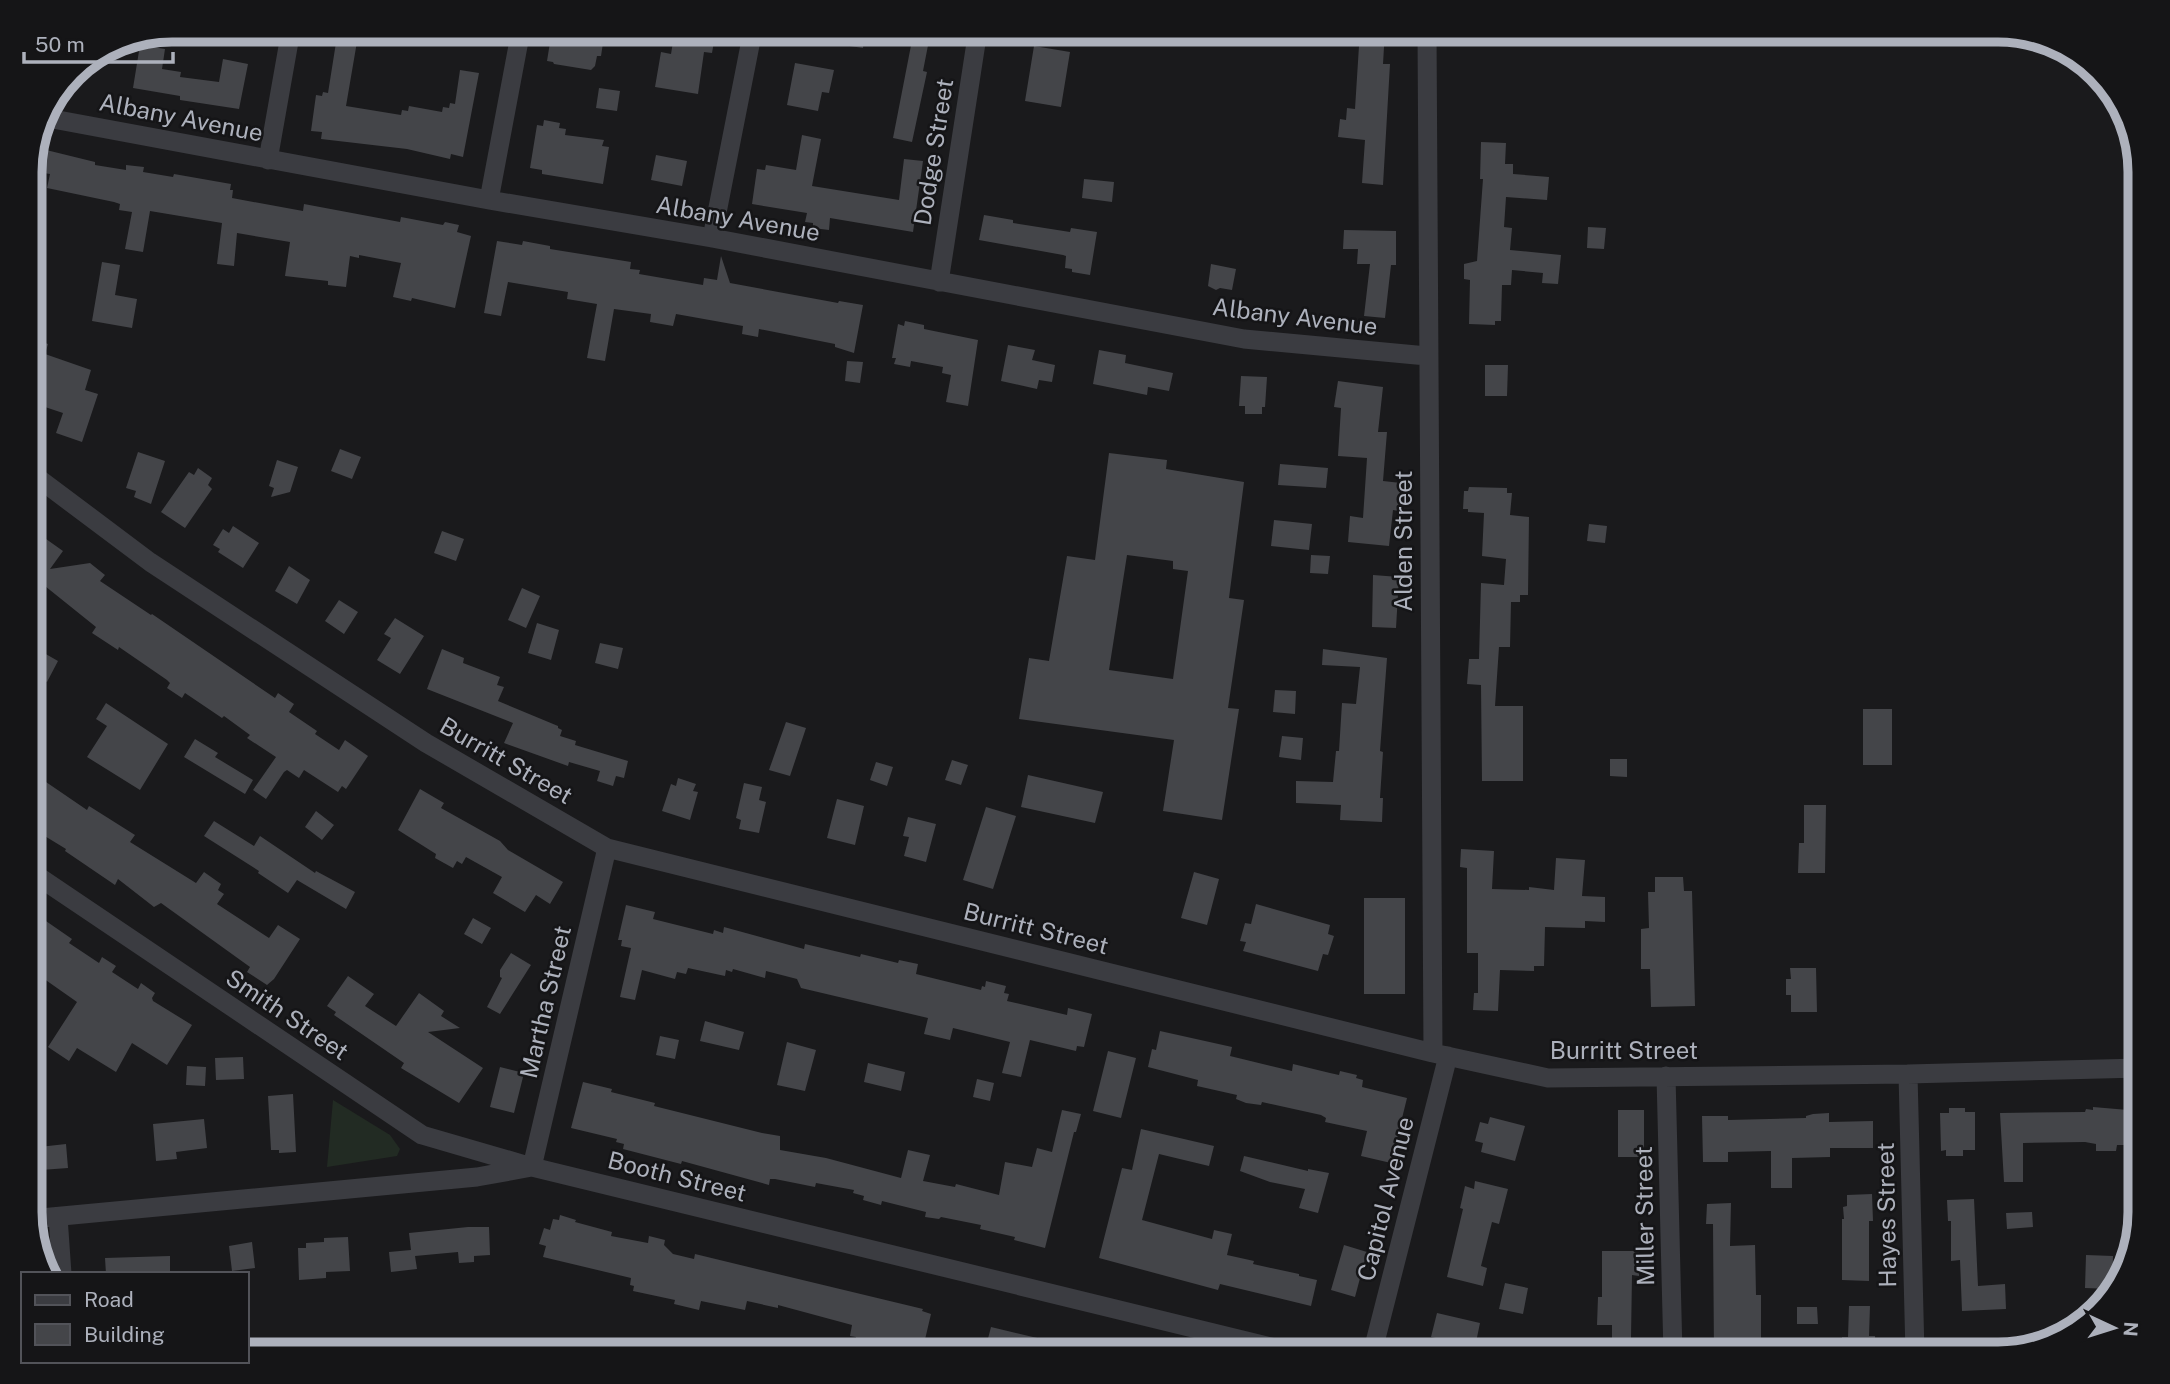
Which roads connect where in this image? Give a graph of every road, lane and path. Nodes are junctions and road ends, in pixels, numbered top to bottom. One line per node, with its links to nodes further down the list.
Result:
1 (289, 42): 7 (street)
2 (519, 42): 8 (street)
3 (751, 42): 9 (street)
4 (976, 42): 10 (street, Dodge Street)
5 (1427, 42): 11 (street, Alden Street)
6 (53, 119): 7 (street, Albany Avenue)
7 (268, 160): 8 (street, Albany Avenue)
8 (489, 200): 9 (street, Albany Avenue)
9 (712, 238): 10 (street, Albany Avenue)
10 (939, 282): 11 (street, Albany Avenue)
11 (1427, 356): 15 (street, Alden Street)
12 (42, 481): 13 (street, Burritt Street)
13 (607, 848): 15 (street, Burritt Street); 19 (street, Martha Street)
14 (42, 879): 19 (street, Smith Street)
15 (1441, 1054): 18 (street, Burritt Street); 24 (street, Capitol Avenue)
16 (2128, 1068): 17 (street, Burritt Street)
17 (1908, 1074): 18 (street, Burritt Street); 26 (street, Hayes Street)
18 (1666, 1076): 25 (street, Miller Street)
19 (532, 1167): 20 (street, Booth Street); 23 (street, Booth Street)
20 (58, 1217): 21 (street, Booth Street); 22 (street)
21 (42, 1218)
22 (62, 1272)
23 (1251, 1342)
24 (1375, 1342)
25 (1673, 1342)
26 (1915, 1342)

